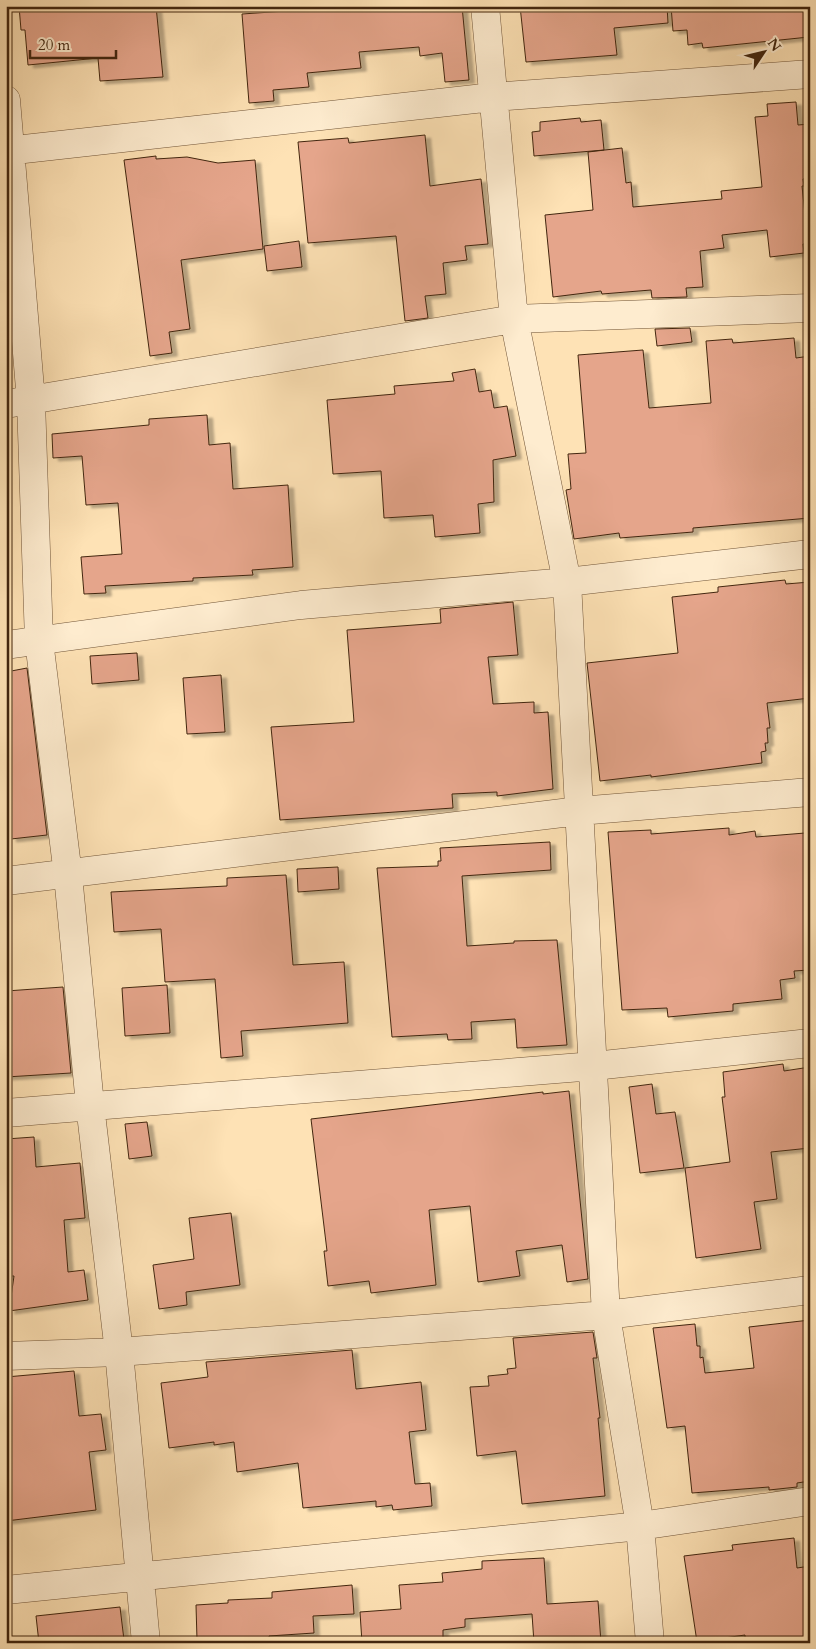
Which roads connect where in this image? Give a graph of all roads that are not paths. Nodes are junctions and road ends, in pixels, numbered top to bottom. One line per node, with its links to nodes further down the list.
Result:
1 (485, 6): 3 (street)
2 (810, 74): 3 (street)
3 (494, 97): 5 (street); 7 (street)
4 (6, 100): 5 (street)
5 (9, 151): 8 (street)
6 (810, 308): 7 (street)
7 (514, 320): 8 (street); 10 (street)
8 (19, 402): 11 (street)
9 (810, 554): 10 (street)
10 (567, 582): 11 (street); 14 (street)
11 (39, 641): 12 (street); 15 (street)
12 (6, 645)
13 (810, 792): 14 (street)
14 (579, 811): 15 (street); 18 (street)
15 (68, 875): 16 (street); 19 (street)
16 (6, 881)
17 (810, 1043): 18 (street)
18 (594, 1066): 19 (street); 22 (street)
19 (90, 1105): 20 (street); 23 (street)
20 (6, 1112)
21 (810, 1290): 22 (street)
22 (606, 1315): 23 (street); 26 (street)
23 (119, 1352): 24 (street); 27 (street)
24 (6, 1356)
25 (810, 1501): 26 (street)
26 (640, 1526): 27 (street); 30 (street)
27 (141, 1576): 28 (street); 29 (street)
28 (6, 1590)
29 (146, 1643)
30 (650, 1643)

